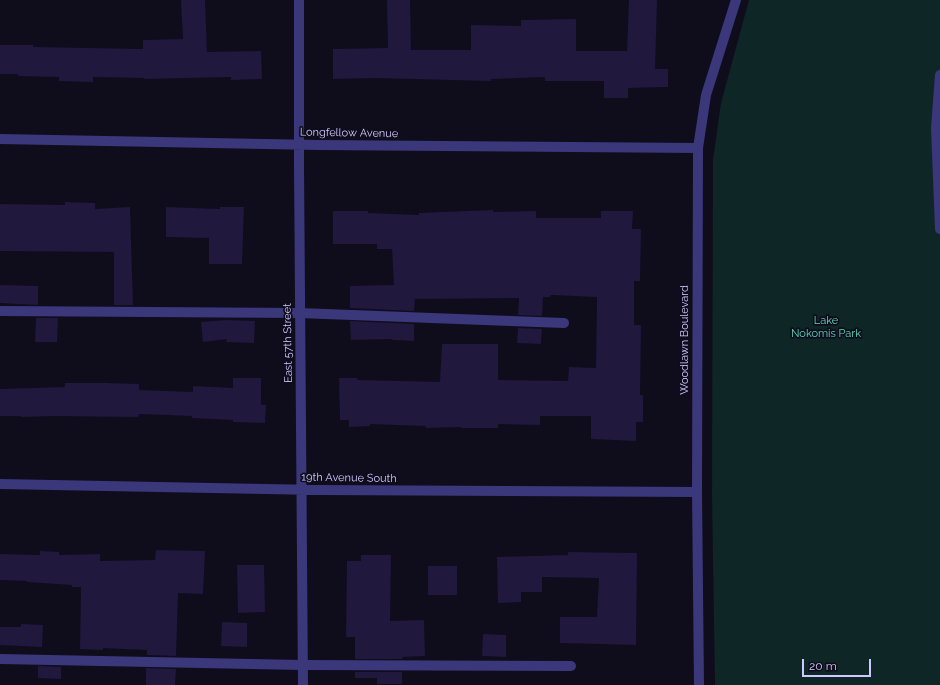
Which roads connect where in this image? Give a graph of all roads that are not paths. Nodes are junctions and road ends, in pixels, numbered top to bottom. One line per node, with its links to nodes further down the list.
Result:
1 (299, 0): 5 (street, East 57th Street)
2 (736, 0): 6 (street, Woodlawn Boulevard)
3 (940, 75): 7 (street)
4 (0, 138): 5 (street, Longfellow Avenue)
5 (299, 144): 6 (street, Longfellow Avenue); 9 (street, East 57th Street)
6 (698, 148): 13 (street, Woodlawn Boulevard)
7 (940, 229)
8 (0, 311): 9 (street)
9 (299, 313): 10 (street); 12 (street, East 57th Street)
10 (564, 324)
11 (0, 484): 12 (street, 19th Avenue South)
12 (301, 489): 13 (street, 19th Avenue South); 15 (street, East 57th Street)
13 (697, 492): 18 (street, Woodlawn Boulevard)
14 (0, 659): 15 (street)
15 (302, 665): 16 (street); 17 (street, East 57th Street)
16 (571, 666)
17 (303, 685)
18 (699, 685)

